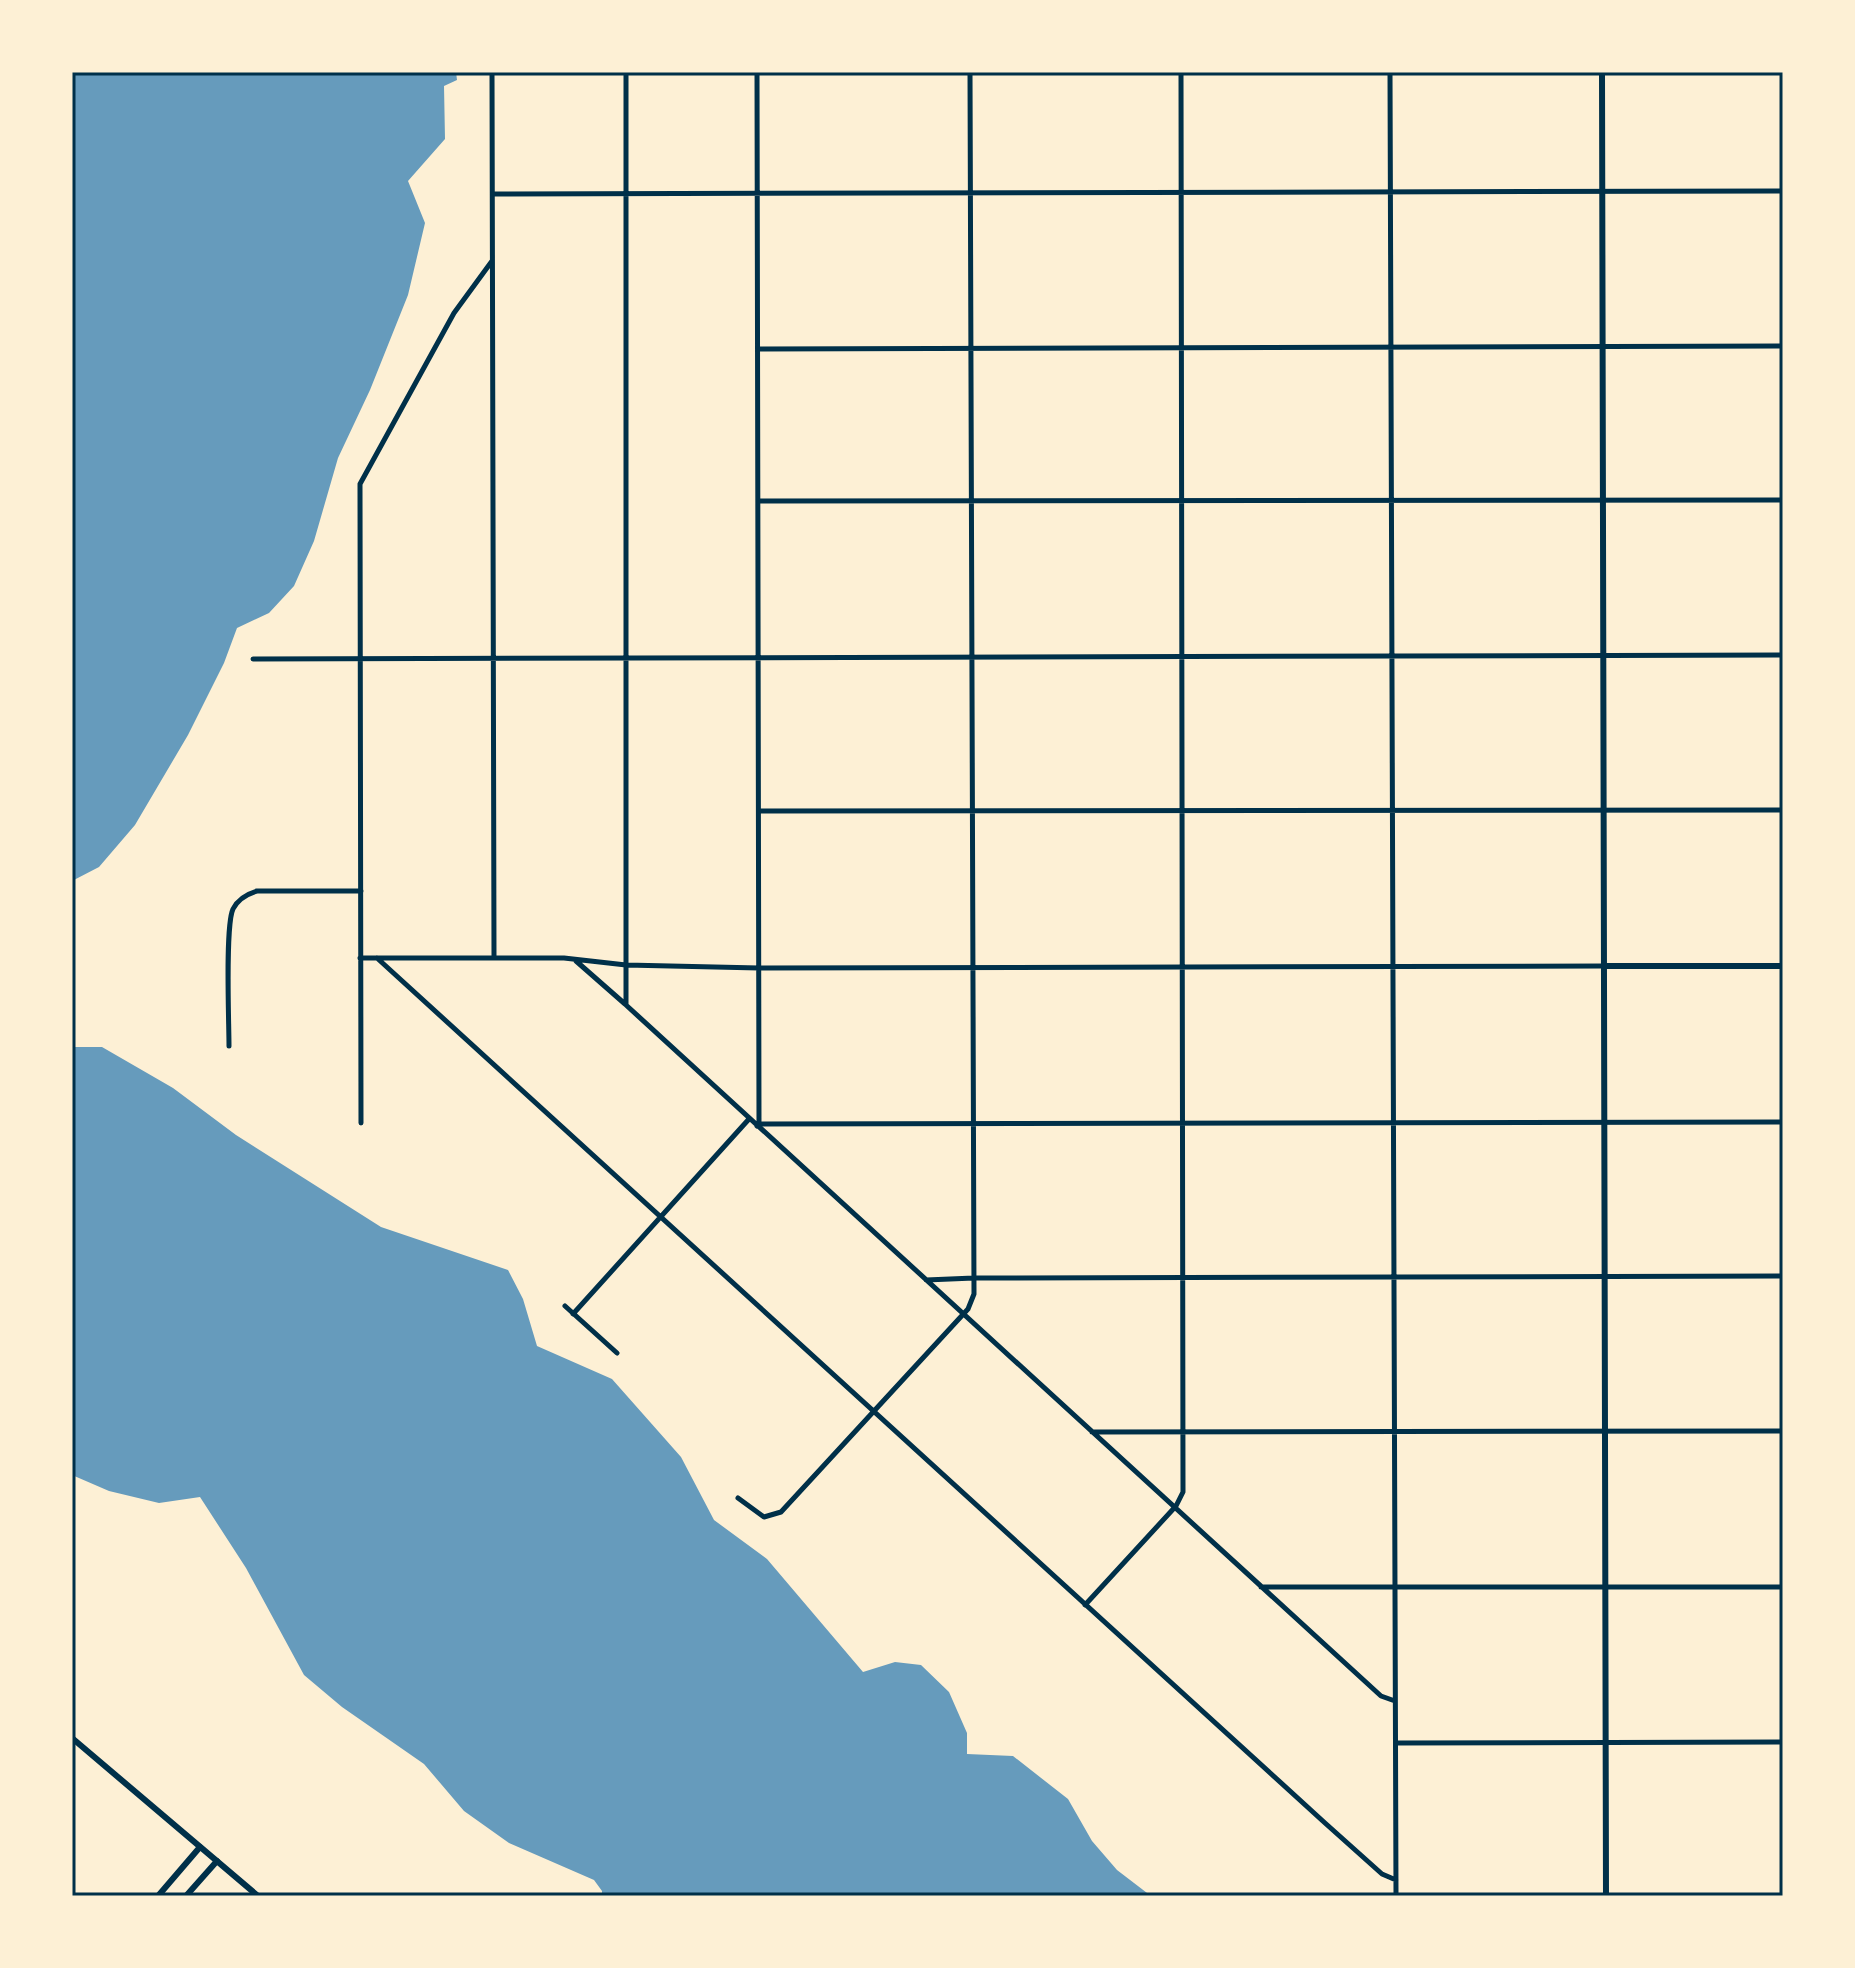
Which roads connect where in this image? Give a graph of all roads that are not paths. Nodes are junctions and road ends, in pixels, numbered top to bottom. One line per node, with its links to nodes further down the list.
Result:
1 (492, 72): 13 (street)
2 (626, 72): 14 (street)
3 (757, 72): 15 (street)
4 (970, 72): 11 (street)
5 (1181, 72): 12 (street)
6 (1390, 72): 10 (street)
7 (1602, 72): 8 (street)
8 (1602, 191): 9 (street); 10 (street); 19 (street)
9 (1783, 191)
10 (1391, 192): 12 (street); 18 (street)
11 (971, 193): 12 (street); 15 (street); 20 (street)
12 (1181, 193): 21 (street)
13 (493, 194): 14 (street); 16 (street)
14 (627, 194): 15 (street); 37 (street)
15 (758, 194): 22 (street)
16 (492, 261): 35 (street); 36 (street)
17 (1783, 346): 19 (street)
18 (1391, 347): 19 (street); 21 (street); 24 (street)
19 (1602, 347): 25 (street)
20 (970, 348): 21 (street); 22 (street); 28 (street)
21 (1181, 348): 23 (street)
22 (758, 349): 27 (street)
23 (1182, 500): 24 (street); 28 (street); 30 (street)
24 (1392, 500): 25 (street); 31 (street)
25 (1603, 500): 26 (street); 32 (street)
26 (1783, 500)
27 (759, 501): 28 (street); 33 (street)
28 (971, 501): 34 (street)
29 (1783, 655): 32 (street)
30 (1182, 656): 31 (street); 34 (street); 40 (street)
31 (1393, 656): 32 (street); 41 (street)
32 (1603, 656): 42 (street)
33 (759, 657): 34 (street); 37 (street); 44 (street)
34 (972, 657): 39 (street)
35 (360, 658): 36 (street); 38 (street); 45 (street)
36 (493, 658): 37 (street); 46 (street)
37 (626, 658): 50 (street)
38 (253, 659)
39 (972, 810): 40 (street); 44 (street); 56 (street)
40 (1182, 810): 41 (street); 53 (street)
41 (1393, 810): 42 (street); 54 (street)
42 (1604, 810): 43 (street); 51 (street)
43 (1783, 810)
44 (759, 811): 55 (street)
45 (361, 891): 47 (street); 58 (street)
46 (494, 957): 48 (street); 49 (street)
47 (360, 958): 48 (street); 62 (street)
48 (377, 958): 67 (street)
49 (564, 958): 50 (street); 57 (street)
50 (626, 965): 55 (street); 57 (street)
51 (1604, 966): 52 (street); 54 (street); 60 (street)
52 (1783, 966)
53 (1183, 967): 54 (street); 56 (street); 64 (street)
54 (1393, 967): 65 (street)
55 (759, 968): 56 (street); 66 (street)
56 (973, 968): 63 (street)
57 (626, 1005): 59 (street)
58 (229, 1046)
59 (749, 1119): 66 (street); 67 (street)
60 (1604, 1122): 61 (street); 65 (street); 70 (street)
61 (1783, 1122)
62 (361, 1123)
63 (973, 1123): 64 (street); 66 (street); 71 (street)
64 (1183, 1123): 65 (street); 72 (street)
65 (1393, 1124): 69 (street)
66 (758, 1125): 73 (street)
67 (660, 1218): 75 (street); 78 (street)
68 (1783, 1276): 70 (street)
69 (1394, 1277): 70 (street); 72 (street); 81 (street)
70 (1605, 1277): 82 (street)
71 (974, 1278): 72 (street); 73 (street); 76 (street)
72 (1184, 1278): 83 (street)
73 (926, 1280): 76 (street)
74 (565, 1306): 75 (street)
75 (573, 1314): 77 (street)
76 (963, 1315): 78 (street); 80 (street)
77 (617, 1353)
78 (874, 1413): 84 (street); 90 (street)
79 (1783, 1431): 82 (street)
80 (1092, 1432): 83 (street); 85 (street)
81 (1395, 1432): 82 (street); 83 (street); 88 (street)
82 (1605, 1432): 89 (street)
83 (1184, 1433): 85 (street)
84 (738, 1498)
85 (1174, 1507): 86 (street); 90 (street)
86 (1261, 1587): 88 (street); 91 (street)
87 (1783, 1587): 89 (street)
88 (1395, 1588): 89 (street); 91 (street)
89 (1605, 1588): 93 (street)
90 (1085, 1605): 98 (street)
91 (1395, 1701): 95 (street)
92 (72, 1738): 96 (street)
93 (1606, 1742): 94 (street); 95 (street); 103 (street)
94 (1783, 1742)
95 (1396, 1743): 98 (street)
96 (200, 1847): 97 (street); 99 (street)
97 (217, 1861): 100 (street); 101 (street)
98 (1396, 1880): 102 (street)
99 (158, 1896)
100 (186, 1896)
101 (258, 1896)
102 (1396, 1896)
103 (1606, 1896)

